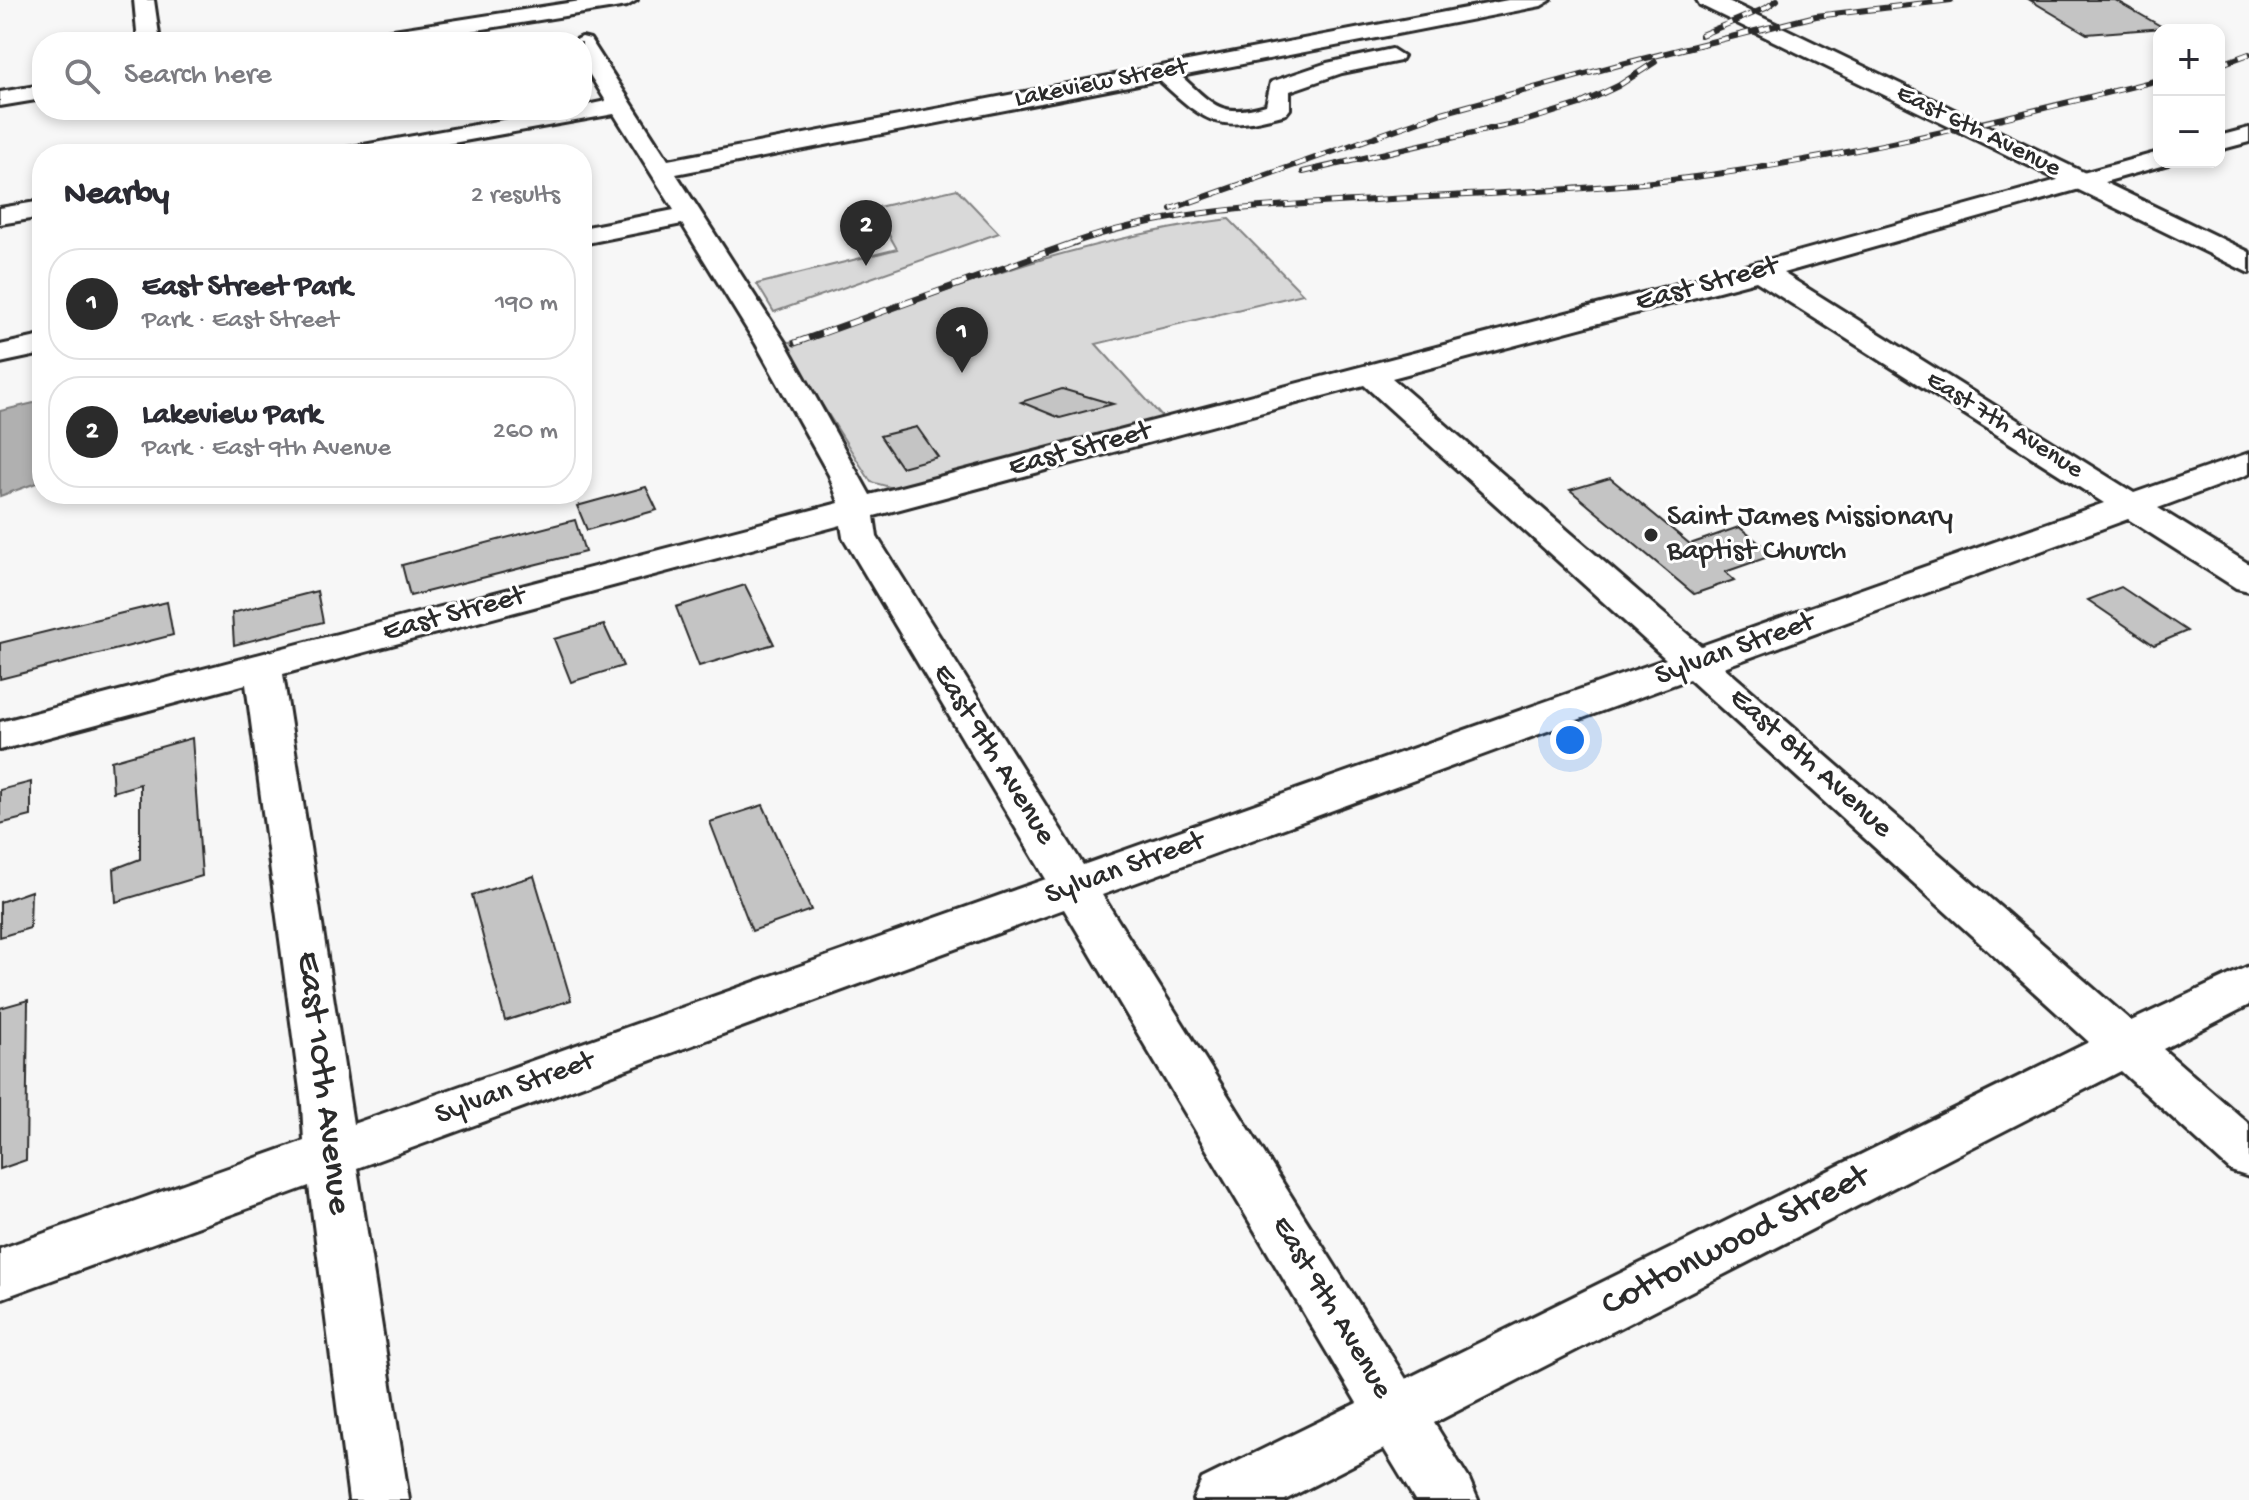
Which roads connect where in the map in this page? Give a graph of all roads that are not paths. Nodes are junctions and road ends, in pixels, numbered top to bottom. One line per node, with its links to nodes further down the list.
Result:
1 (144, 0): 8 (street)
2 (627, 0): 5 (street)
3 (1541, 0): 6 (street, Lakeview Street)
4 (1708, 0): 24 (main road, East 6th Avenue)
5 (557, 5): 9 (street); 10 (street, East 9th Avenue)
6 (1470, 14): 7 (street); 13 (street, Lakeview Street)
7 (1506, 28)
8 (148, 32)
9 (414, 32)
10 (574, 32)
11 (1419, 51): 13 (street)
12 (592, 60): 16 (street, East 9th Avenue)
13 (1163, 72): 23 (street, Lakeview Street)
14 (32, 94): 15 (street)
15 (0, 99)
16 (621, 106): 17 (street); 23 (street, East 9th Avenue)
17 (592, 111)
18 (542, 120): 21 (street)
19 (2249, 135): 20 (street)
20 (2225, 141)
21 (406, 144)
22 (2153, 161): 24 (street, East Street)
23 (661, 169): 26 (street, East 9th Avenue)
24 (2078, 180): 29 (main road, East 6th Avenue); 30 (street, East Street)
25 (32, 211): 27 (street)
26 (690, 215): 28 (street); 36 (street, East 9th Avenue)
27 (0, 216)
28 (592, 234)
29 (2249, 264)
30 (1760, 271): 33 (street, East Street); 35 (street, East 7th Avenue)
31 (32, 347): 32 (street)
32 (0, 354)
33 (1370, 374): 36 (street, East Street); 38 (street, East 8th Avenue)
34 (2249, 463): 35 (street, Sylvan Street)
35 (2132, 506): 37 (street, East 7th Avenue); 38 (street, Sylvan Street)
36 (856, 509): 39 (street, East Street); 41 (street, East 9th Avenue)
37 (2249, 580)
38 (1697, 664): 41 (street, Sylvan Street); 43 (street, East 8th Avenue)
39 (263, 666): 40 (street, East Street); 45 (street, East 10th Avenue)
40 (0, 736)
41 (1074, 887): 45 (street, Sylvan Street); 47 (street, East 9th Avenue)
42 (2249, 984): 43 (street, Cottonwood Street)
43 (2127, 1046): 44 (street, East 8th Avenue); 47 (street, Cottonwood Street)
44 (2249, 1155)
45 (330, 1156): 46 (street, Sylvan Street); 48 (street, East 10th Avenue)
46 (0, 1274)
47 (1396, 1413): 49 (street, Cottonwood Street); 50 (street, East 9th Avenue)
48 (379, 1500)
49 (1223, 1500)
50 (1448, 1500)

